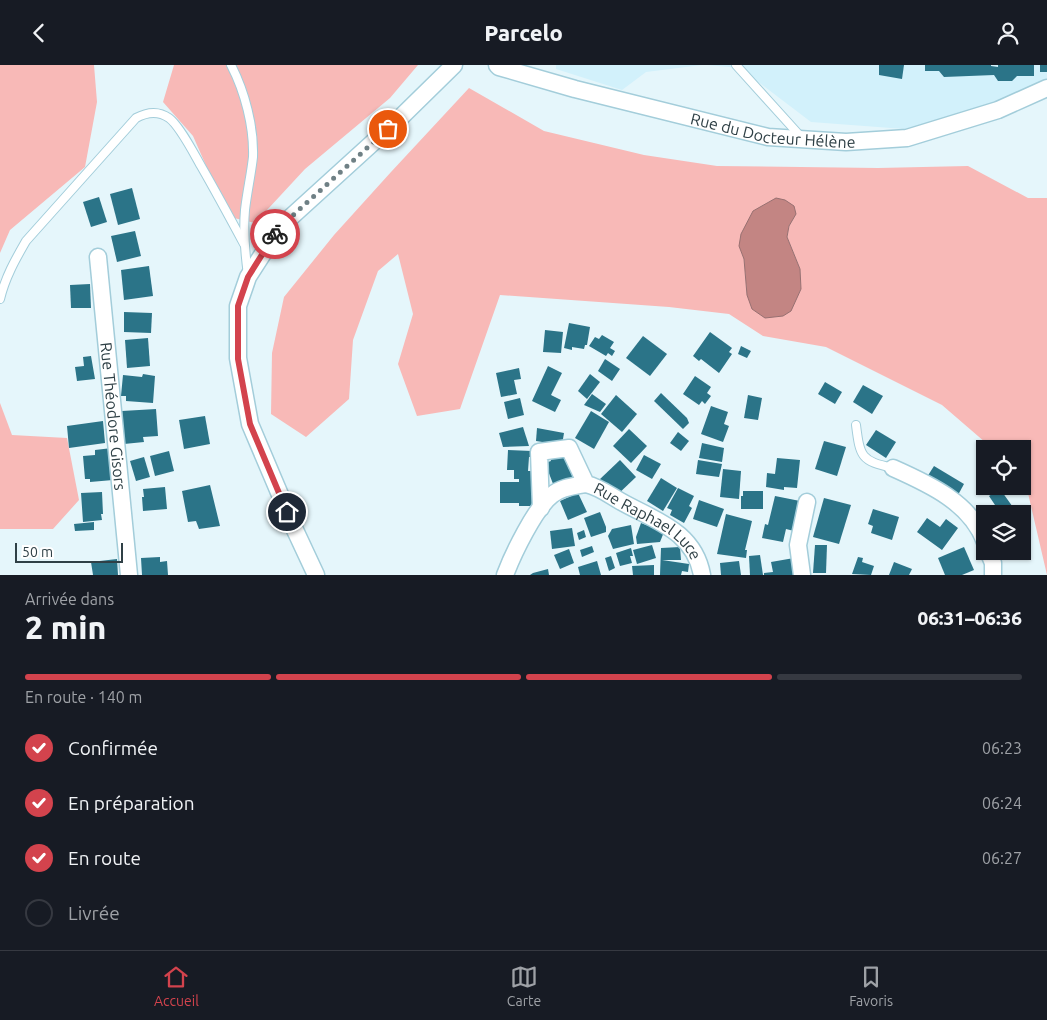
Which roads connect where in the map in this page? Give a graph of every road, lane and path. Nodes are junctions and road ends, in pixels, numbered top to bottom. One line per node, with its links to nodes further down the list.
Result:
1 (231, 65): 7 (lane)
2 (454, 65): 9 (street)
3 (497, 65): 6 (street, Rue du Docteur Hélène)
4 (740, 67): 6 (lane)
5 (1047, 88): 6 (street, Rue du Docteur Hélène)
6 (804, 139)
7 (244, 244): 9 (lane); 10 (lane)
8 (98, 257): 18 (street, Rue Théodore Gisors)
9 (248, 277): 19 (street)
10 (0, 299)
11 (856, 425): 12 (lane)
12 (893, 468): 16 (street)
13 (586, 484): 15 (street); 15 (street, Rue Raphael Luce); 21 (street, Rue Raphael Luce)
14 (807, 502): 22 (street)
15 (541, 508): 20 (street)
16 (976, 526)
17 (991, 560): 23 (street)
18 (129, 575)
19 (316, 575)
20 (505, 575)
21 (702, 575)
22 (802, 575)
23 (993, 575)

